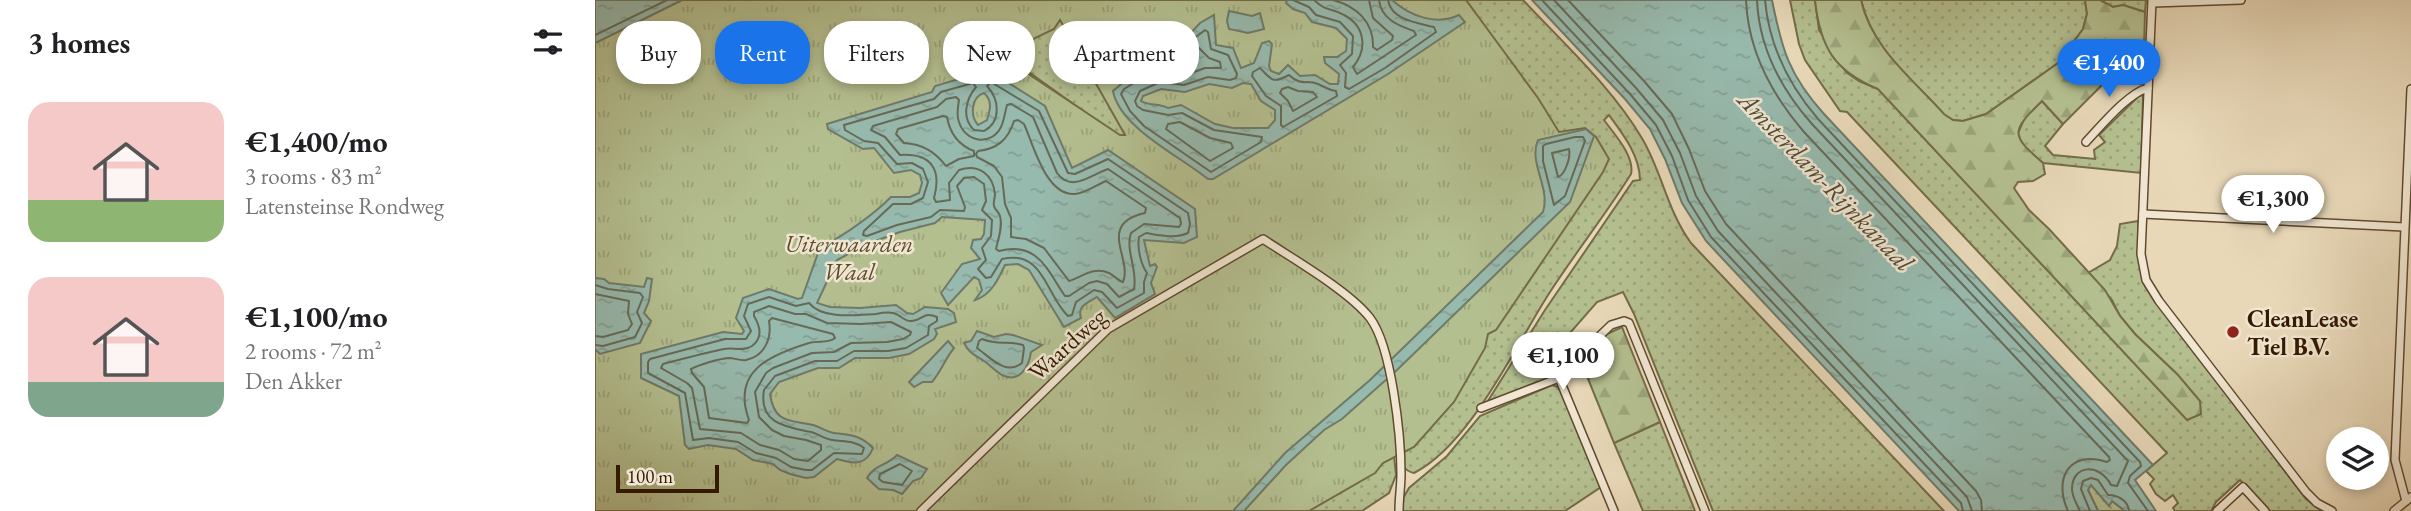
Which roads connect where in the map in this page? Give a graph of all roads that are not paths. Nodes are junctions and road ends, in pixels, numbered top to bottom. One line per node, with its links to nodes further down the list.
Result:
1 (2241, 0): 2 (street)
2 (2152, 2): 3 (street)
3 (2147, 88): 6 (street); 7 (street)
4 (2411, 89): 5 (street)
5 (2410, 127): 8 (street)
6 (2086, 142)
7 (2143, 214): 8 (street); 19 (street)
8 (2405, 227): 9 (street)
9 (2407, 311): 12 (street)
10 (1559, 378): 11 (street); 15 (street); 16 (street)
11 (1481, 408)
12 (2407, 500): 20 (street); 21 (street)
13 (921, 511): 14 (street, Waardweg)
14 (1399, 511)
15 (1614, 511)
16 (1705, 511)
17 (2217, 511): 18 (street)
18 (2265, 511)
19 (2332, 511)
20 (2394, 511)
21 (2408, 511)

